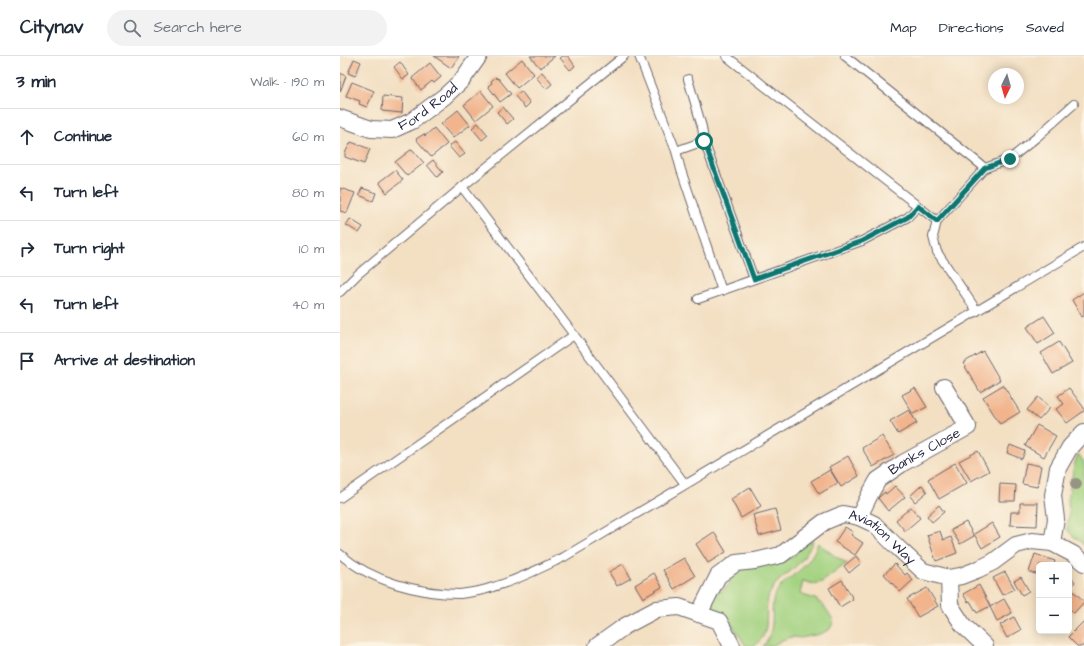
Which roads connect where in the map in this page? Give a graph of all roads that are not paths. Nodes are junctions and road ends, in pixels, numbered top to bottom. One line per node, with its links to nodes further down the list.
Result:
1 (480, 56): 8 (street, Ford Road)
2 (624, 56): 12 (lane)
3 (639, 56): 10 (lane)
4 (726, 56): 13 (lane)
5 (845, 56): 11 (lane)
6 (688, 79): 9 (lane)
7 (1074, 104): 11 (lane)
8 (340, 118)
9 (704, 141): 10 (lane); 16 (lane)
10 (676, 151): 17 (lane)
11 (985, 168): 14 (lane)
12 (462, 187): 18 (lane); 21 (lane)
13 (918, 206): 14 (lane); 16 (lane)
14 (937, 221): 20 (lane)
15 (1084, 247): 20 (lane)
16 (754, 279): 17 (lane)
17 (722, 290): 19 (lane)
18 (340, 292)
19 (698, 299)
20 (977, 311): 24 (lane)
21 (574, 335): 24 (lane); 25 (lane)
22 (944, 388): 26 (street, Banks Close)
23 (1084, 432): 27 (street)
24 (685, 484): 28 (lane)
25 (340, 498)
26 (859, 517): 30 (street, Aviation Way); 31 (street, Aviation Way)
27 (1052, 543): 29 (street, Aviation Way); 30 (street, Aviation Way)
28 (340, 554)
29 (1084, 563)
30 (949, 578): 34 (street)
31 (699, 614): 32 (street); 33 (street)
32 (596, 646)
33 (732, 646)
34 (985, 646)

